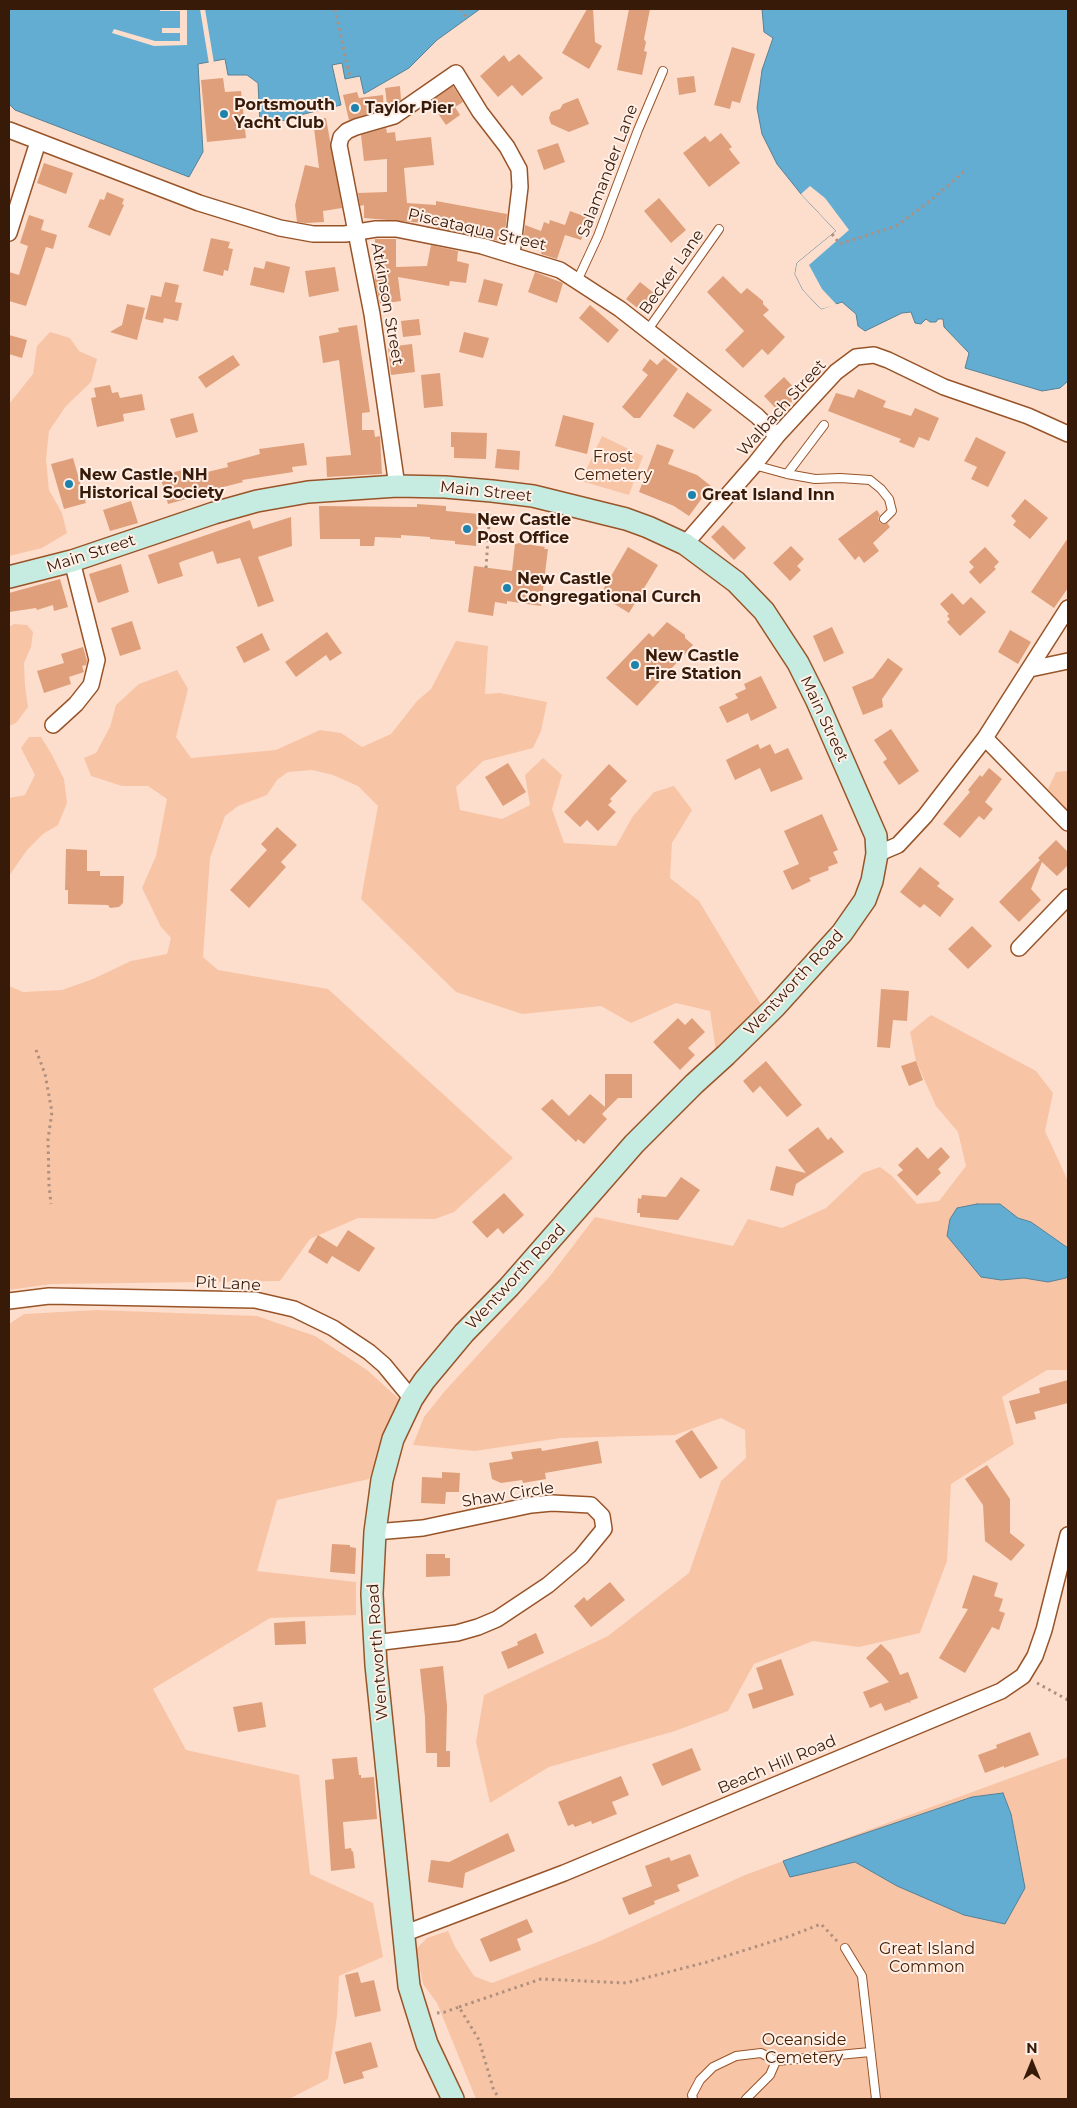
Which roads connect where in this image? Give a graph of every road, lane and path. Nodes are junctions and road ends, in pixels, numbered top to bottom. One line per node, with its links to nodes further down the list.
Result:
1 (335, 9): 5 (path)
2 (461, 9): 3 (path)
3 (467, 18)
4 (663, 71): 14 (lane, Salamander Lane)
5 (350, 78)
6 (9, 130): 7 (street, Piscataqua Street)
7 (38, 142): 10 (street, Piscataqua Street); 11 (street)
8 (967, 169): 12 (path)
9 (719, 229): 15 (lane, Becker Lane)
10 (356, 232): 13 (street, Piscataqua Street); 13 (street, Atkinson Street); 21 (street, Atkinson Street)
11 (9, 233)
12 (832, 234)
13 (512, 254): 14 (street, Piscataqua Street)
14 (578, 280): 15 (street, Piscataqua Street)
15 (647, 331): 18 (street, Piscataqua Street)
16 (824, 425): 20 (lane)
17 (1068, 434): 18 (street, Walbach Street)
18 (777, 436): 19 (street, Walbach Street)
19 (754, 465): 20 (lane); 24 (street, Walbach Street)
20 (787, 474): 23 (lane)
21 (396, 486): 24 (main road, Main Street); 25 (main road, Main Street)
22 (490, 507): 26 (path)
23 (884, 520)
24 (684, 544): 34 (main road, Main Street)
25 (72, 561): 27 (main road, Main Street); 31 (street)
26 (486, 568)
27 (9, 578)
28 (1068, 608): 30 (street)
29 (1068, 661): 30 (street)
30 (1030, 669): 32 (street)
31 (52, 725)
32 (985, 738): 33 (street); 34 (street)
33 (1068, 823)
34 (877, 854): 40 (main road, Wentworth Road)
35 (1068, 897): 36 (street)
36 (1019, 948)
37 (36, 1050): 38 (path)
38 (51, 1204)
39 (9, 1300): 40 (street, Pit Lane)
40 (412, 1399): 41 (main road, Wentworth Road)
41 (375, 1532): 43 (main road, Wentworth Road); 43 (street, Shaw Circle)
42 (1068, 1535): 44 (street, Beach Hill Road)
43 (374, 1643): 46 (main road, Wentworth Road)
44 (1023, 1676): 45 (path); 46 (street, Beach Hill Road)
45 (1068, 1700)
46 (403, 1934): 49 (main road, Wentworth Road)
47 (845, 1948): 48 (path); 50 (lane)
48 (459, 2007): 49 (path); 53 (path)
49 (416, 2014): 52 (main road, Wentworth Road)
50 (870, 2052): 51 (lane); 56 (lane)
51 (776, 2060): 54 (lane); 55 (lane)
52 (453, 2099)
53 (499, 2099)
54 (693, 2099)
55 (746, 2099)
56 (876, 2099)

